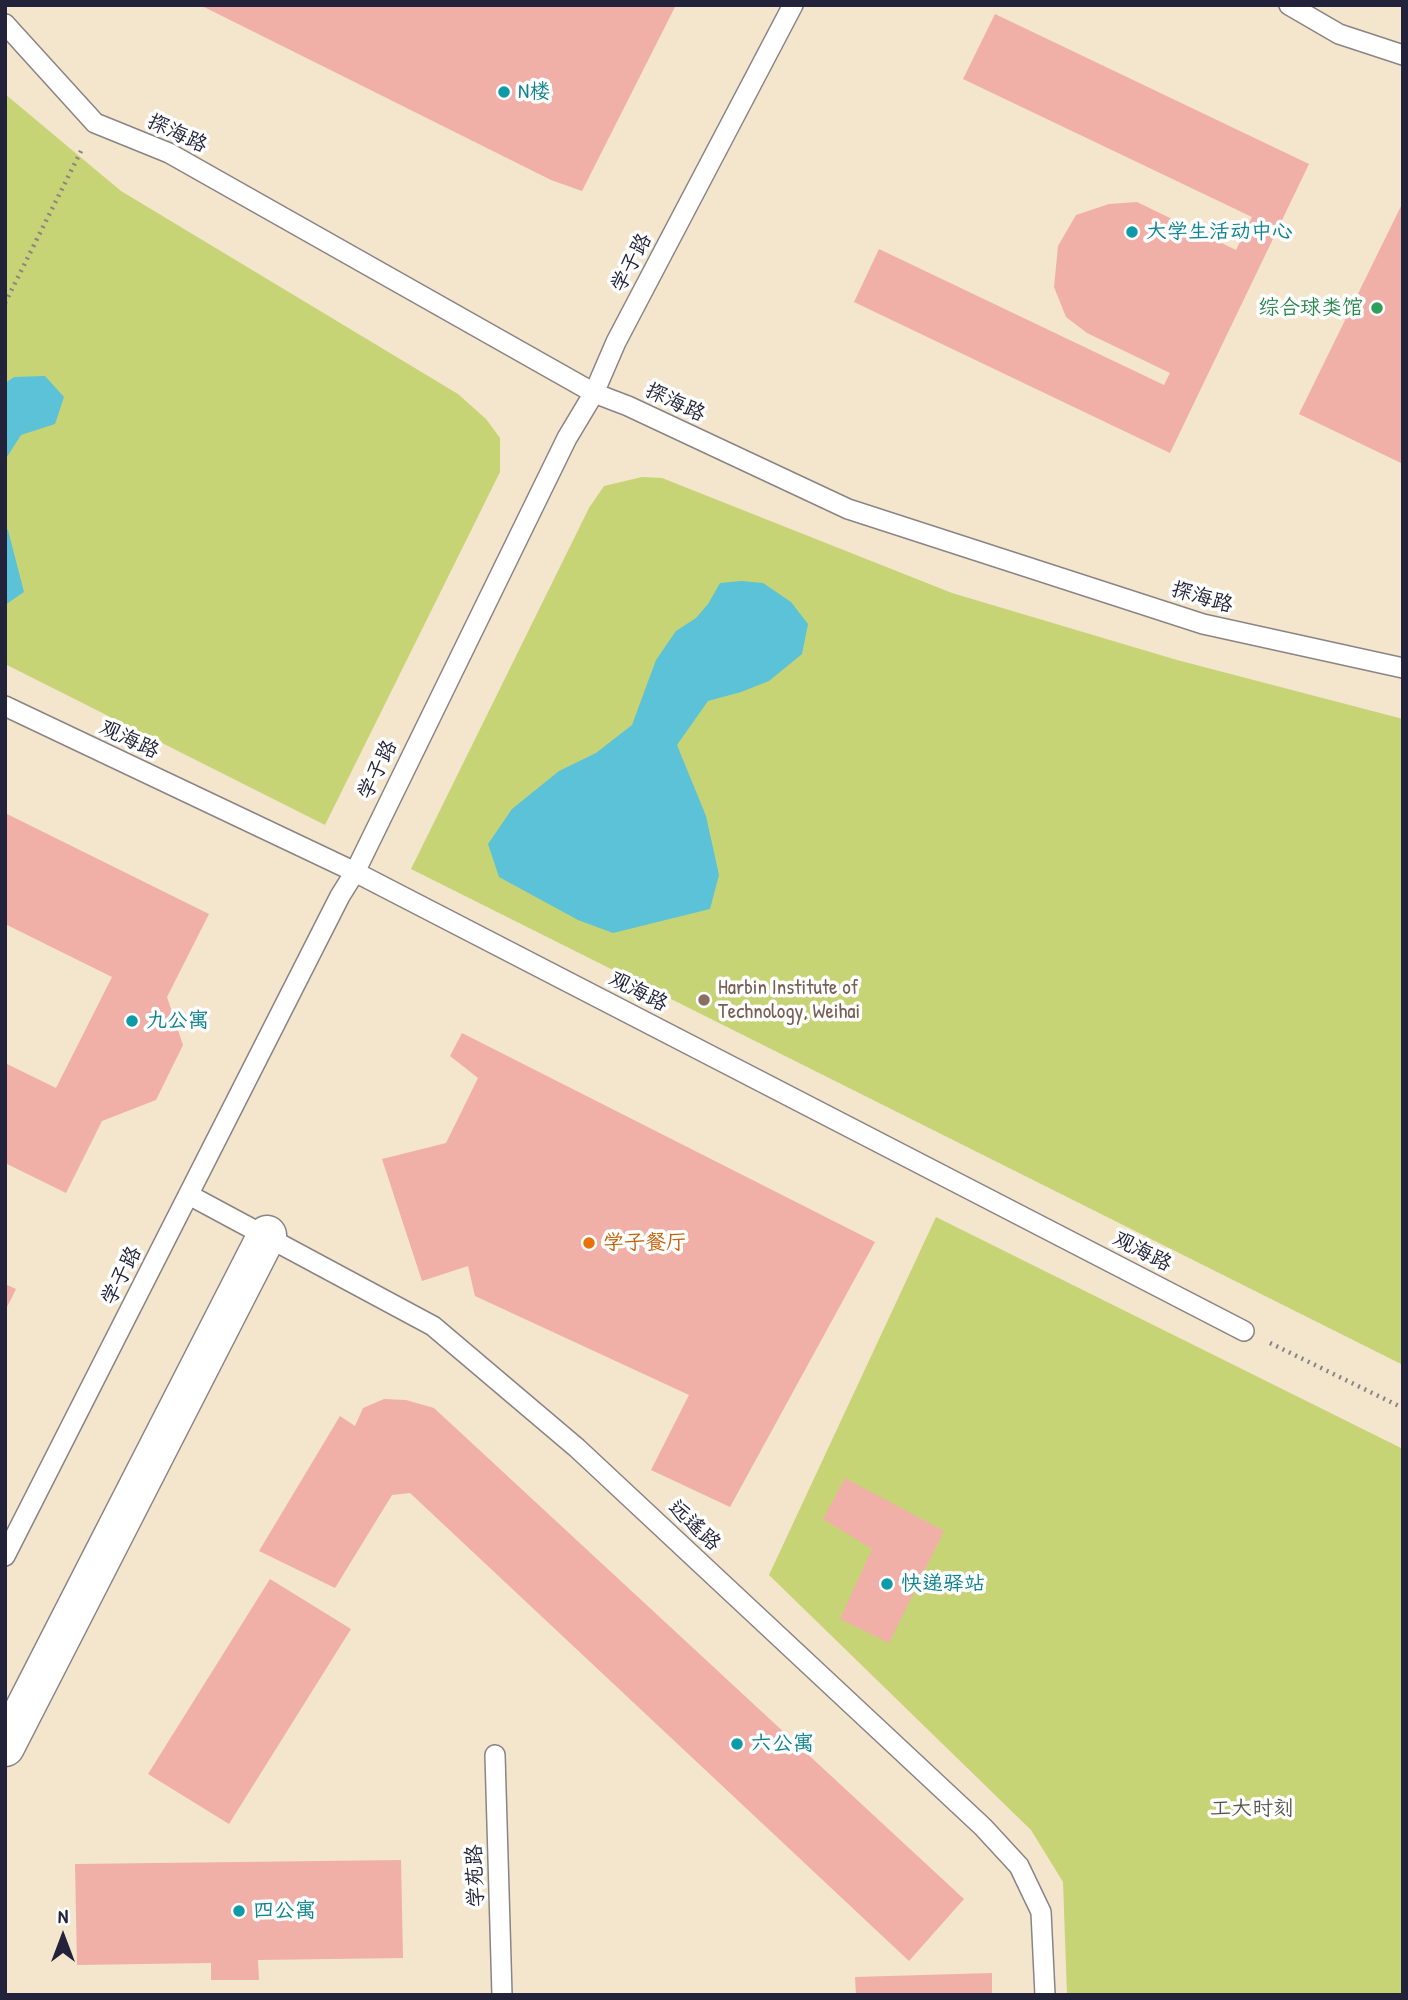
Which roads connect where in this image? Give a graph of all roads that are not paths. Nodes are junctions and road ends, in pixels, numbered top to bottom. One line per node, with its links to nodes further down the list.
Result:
1 (793, 5): 5 (lane, 学子路)
2 (1289, 5): 4 (lane)
3 (5, 23): 5 (lane, 探海路)
4 (1403, 55)
5 (594, 393): 6 (lane, 探海路); 8 (lane, 学子路)
6 (1403, 668)
7 (5, 706): 8 (lane, 观海路)
8 (355, 872): 9 (lane, 学子路); 11 (lane, 观海路)
9 (189, 1195): 10 (lane, 远遥路); 12 (lane, 学子路)
10 (267, 1235): 13 (street); 16 (lane, 远遥路)
11 (1244, 1331)
12 (5, 1556)
13 (5, 1747)
14 (495, 1755): 15 (lane, 学苑路)
15 (502, 1995)
16 (1045, 1995)

